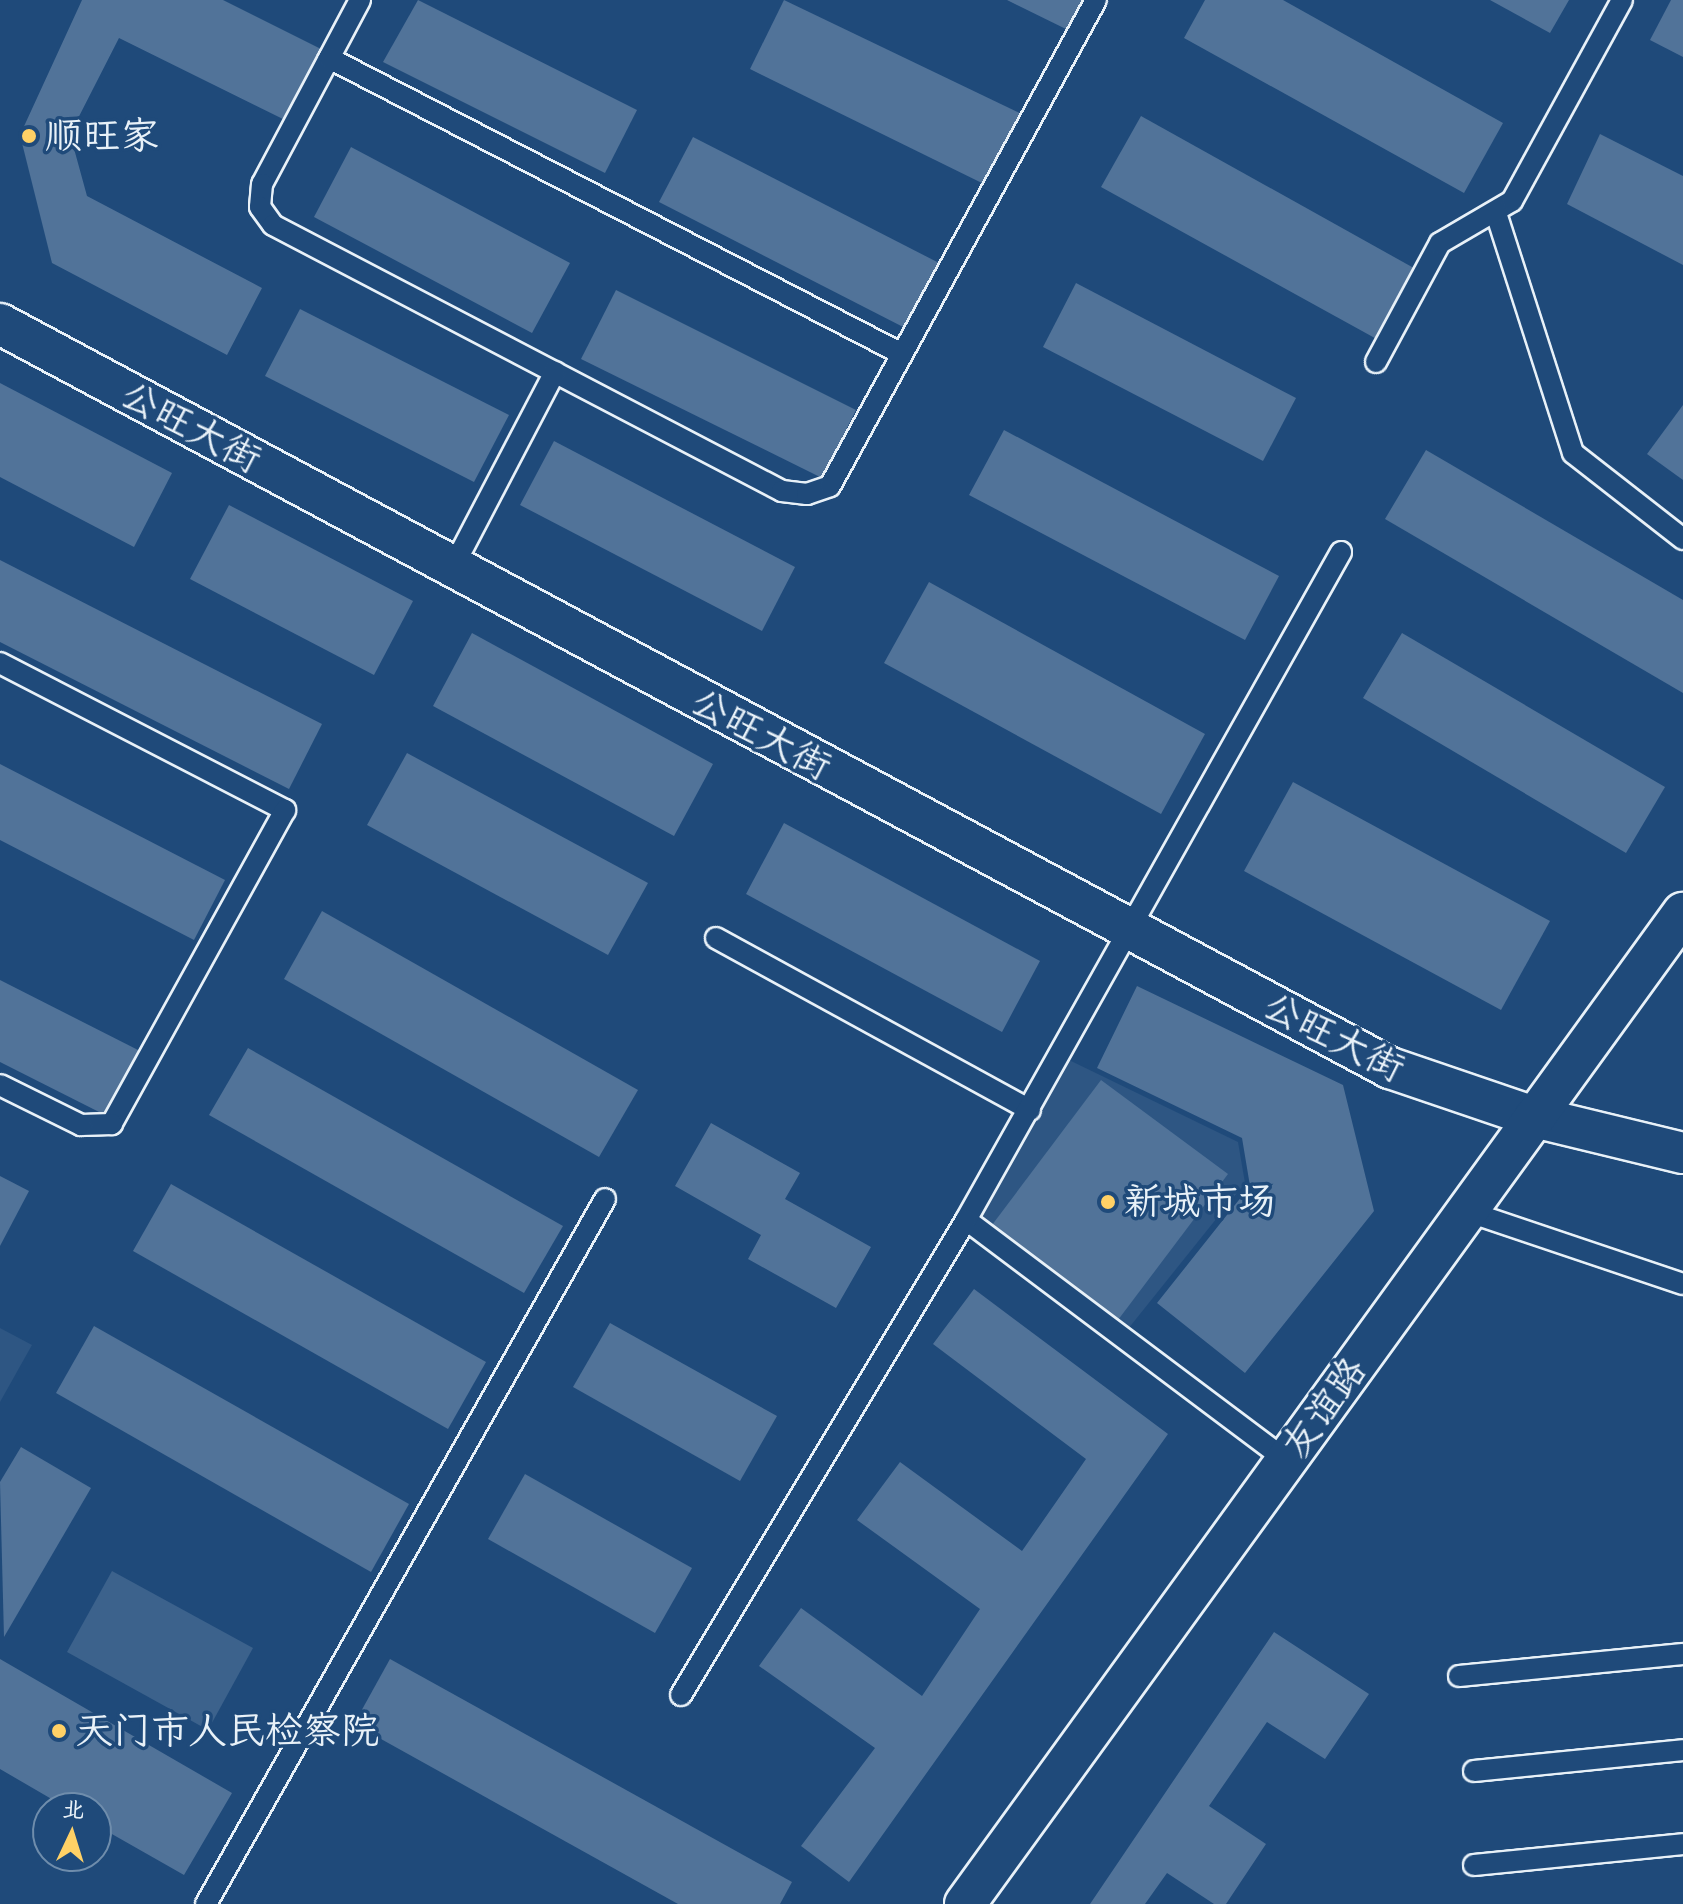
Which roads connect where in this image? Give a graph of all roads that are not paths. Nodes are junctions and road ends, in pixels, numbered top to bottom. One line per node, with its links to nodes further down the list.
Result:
1 (360, 0): 4 (lane)
2 (1096, 0): 7 (lane)
3 (1622, 0): 5 (lane)
4 (329, 58): 7 (lane); 9 (lane)
5 (1496, 213): 8 (lane); 10 (lane)
6 (0, 324): 12 (street, 公旺大街)
7 (902, 354): 9 (lane)
8 (1376, 362)
9 (555, 372): 12 (lane)
10 (1683, 539)
11 (1341, 552): 15 (lane)
12 (453, 567): 15 (street, 公旺大街)
13 (0, 663): 17 (lane)
14 (1683, 913): 19 (street, 友谊路)
15 (1132, 933): 18 (lane); 19 (street, 公旺大街)
16 (716, 938): 18 (lane)
17 (0, 1085)
18 (1030, 1110): 23 (lane)
19 (1534, 1117): 20 (street, 公旺大街); 22 (street, 友谊路)
20 (1683, 1153)
21 (605, 1199): 33 (lane)
22 (1466, 1211): 24 (lane); 25 (street, 友谊路)
23 (966, 1220): 25 (lane); 28 (lane)
24 (1683, 1284)
25 (1286, 1460): 34 (street, 友谊路)
26 (1683, 1654): 27 (lane)
27 (1459, 1676)
28 (681, 1695)
29 (1683, 1750): 30 (lane)
30 (1474, 1771)
31 (1683, 1844): 32 (lane)
32 (1474, 1865)
33 (206, 1904)
34 (965, 1904)

